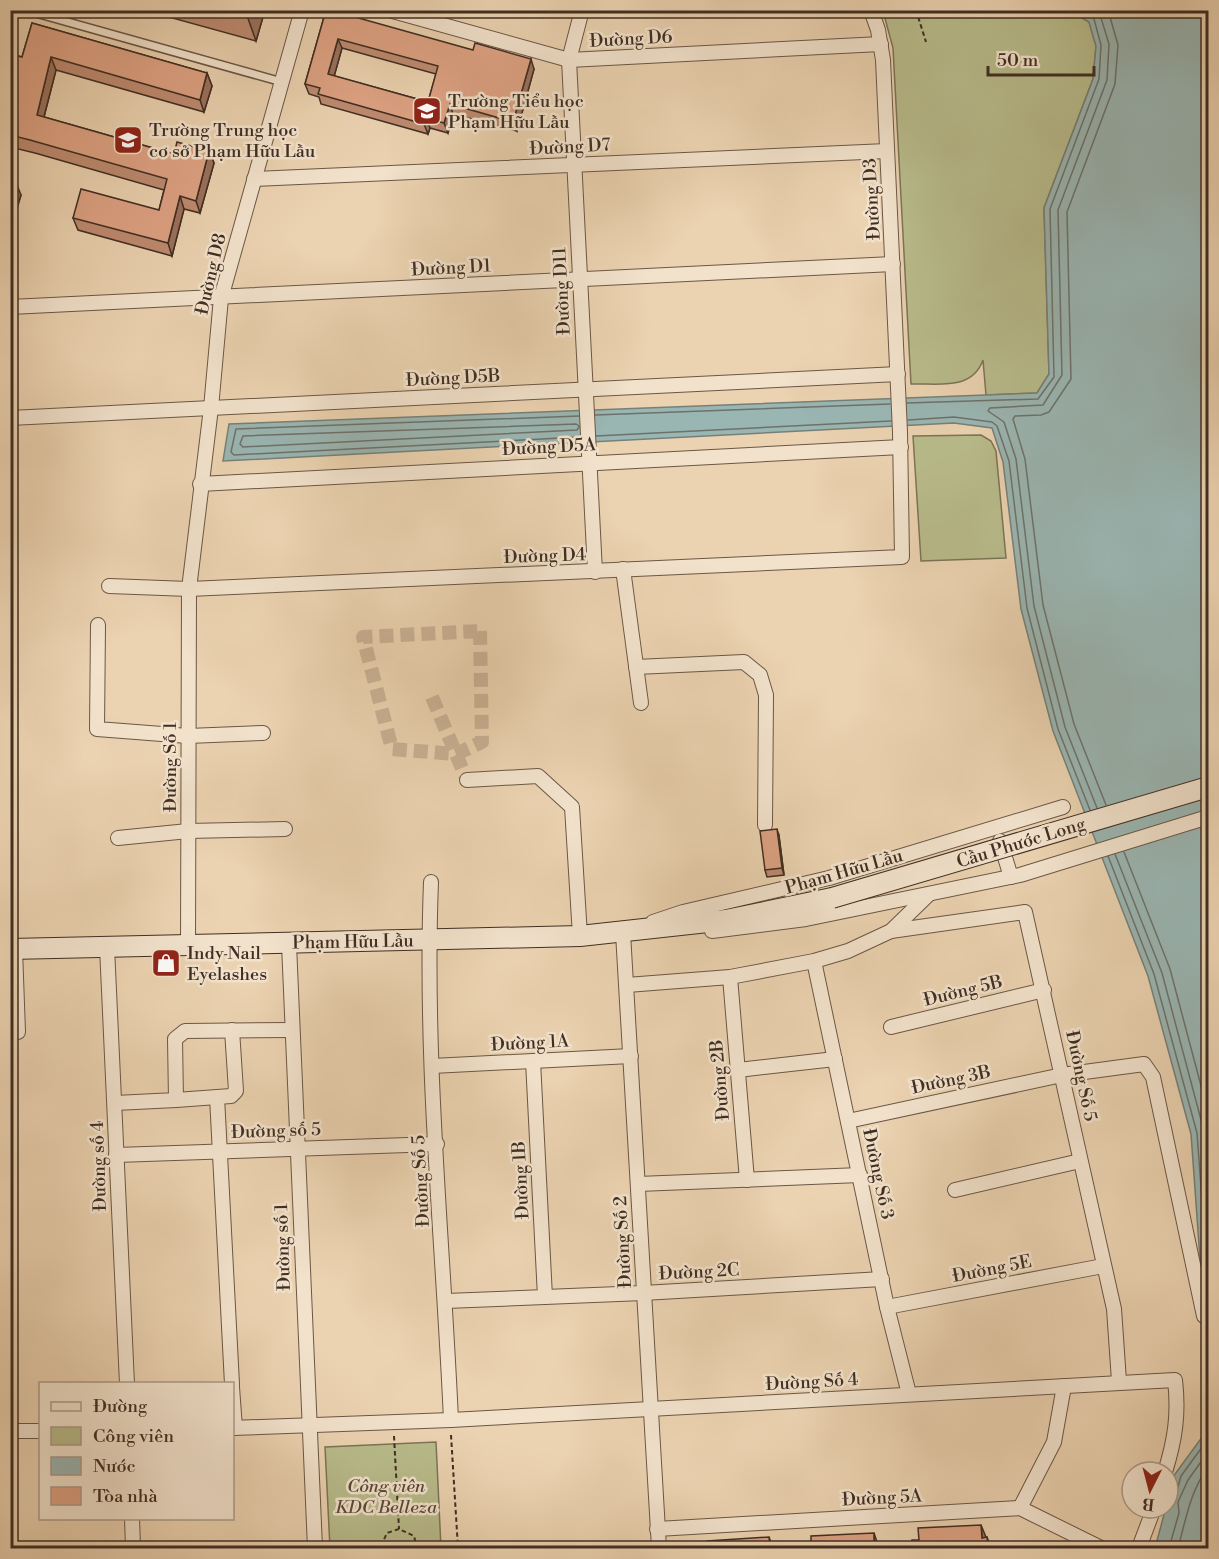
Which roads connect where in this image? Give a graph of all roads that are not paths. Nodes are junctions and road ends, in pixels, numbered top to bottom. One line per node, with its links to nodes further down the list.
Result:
1 (25, 10): 8 (lane)
2 (302, 10): 8 (street, Đường D8)
3 (389, 10): 7 (street, Đường D6)
4 (582, 10): 7 (street, Đường D11)
5 (871, 10): 6 (street, Đường D3)
6 (881, 44): 7 (street, Đường D6); 9 (street, Đường D3)
7 (569, 60): 10 (street, Đường D11)
8 (282, 82): 11 (street, Đường D8)
9 (887, 151): 10 (street, Đường D7); 12 (street, Đường D3)
10 (574, 165): 11 (street, Đường D7); 13 (street, Đường D11)
11 (254, 179): 14 (street, Đường D8)
12 (892, 264): 13 (street, Đường D1); 16 (street, Đường D3)
13 (579, 280): 14 (street, Đường D1); 17 (street, Đường D11)
14 (221, 298): 15 (street, Đường D1); 18 (street, Đường D8)
15 (10, 307)
16 (898, 381): 17 (street, Đường D5B); 20 (street, Đường D3)
17 (585, 395): 18 (street, Đường D5B); 21 (street, Đường D11)
18 (211, 408): 19 (street, Đường D5B); 22 (street, Đường D8)
19 (10, 418)
20 (901, 447): 21 (street, Đường D5A); 23 (street, Đường D4)
21 (588, 463): 22 (street, Đường D5A); 24 (street, Đường D11)
22 (200, 484): 26 (street, Đường D8)
23 (623, 569): 24 (street, Đường D4); 28 (street)
24 (595, 572): 26 (street, Đường D4)
25 (109, 586): 26 (street, Đường D4)
26 (189, 589): 31 (street, Đường Số 1)
27 (98, 625): 31 (street)
28 (636, 667): 29 (street); 36 (street)
29 (641, 703)
30 (262, 734): 31 (street)
31 (188, 736): 39 (street, Đường Số 1)
32 (467, 780): 47 (street)
33 (1209, 787): 44 (main road, Cầu Phước Long, bridge)
34 (1063, 807): 37 (street, Phạm Hữu Lầu)
35 (1209, 817): 41 (street, Cầu Phước Long)
36 (765, 825)
37 (995, 828): 41 (street); 46 (street, Phạm Hữu Lầu)
38 (285, 829): 39 (street)
39 (188, 831): 40 (street); 50 (street, Đường Số 1)
40 (118, 838)
41 (1016, 876): 43 (street, Phạm Hữu Lầu)
42 (431, 882): 48 (street, Đường Số 5)
43 (928, 894): 45 (street); 46 (street, Phạm Hữu Lầu)
44 (832, 898): 46 (main road, Phạm Hữu Lầu)
45 (891, 931): 53 (street); 56 (street, Đường Số 5)
46 (623, 933): 47 (main road, Phạm Hữu Lầu); 55 (street, Đường Số 2)
47 (580, 936): 48 (main road, Phạm Hữu Lầu)
48 (428, 941): 49 (main road, Phạm Hữu Lầu); 64 (street, Đường Số 5)
49 (289, 944): 50 (main road, Phạm Hữu Lầu); 59 (street, Đường số 1)
50 (188, 946): 51 (main road, Phạm Hữu Lầu)
51 (107, 947): 52 (main road, Phạm Hữu Lầu); 69 (street, Đường số 4)
52 (13, 949): 60 (street)
53 (814, 961): 54 (street); 62 (street, Đường Số 3)
54 (730, 977): 55 (street); 65 (street, Đường 2B)
55 (627, 985): 61 (street, Đường Số 2)
56 (1044, 990): 57 (street, Đường 5B); 66 (street, Đường Số 5)
57 (891, 1027)
58 (232, 1030): 59 (street); 67 (street); 68 (street)
59 (292, 1030): 72 (street, Đường số 1)
60 (18, 1032)
61 (631, 1056): 63 (street, Đường 1A); 78 (street, Đường Số 2)
62 (835, 1059): 65 (street); 70 (street, Đường Số 3)
63 (533, 1061): 64 (street, Đường 1A); 83 (street, Đường 1B)
64 (432, 1066): 71 (street, Đường Số 5)
65 (738, 1070): 77 (street, Đường 2B)
66 (1062, 1075): 70 (street, Đường 3B); 75 (street, Đường Số 5); 86 (street, Đường 3B)
67 (217, 1097): 68 (street); 73 (street)
68 (176, 1100): 69 (street)
69 (115, 1102): 74 (street, Đường số 4)
70 (848, 1121): 76 (street, Đường Số 3)
71 (437, 1144): 72 (street, Đường số 5); 84 (street, Đường Số 5)
72 (297, 1149): 73 (street, Đường số 5); 94 (street, Đường số 1)
73 (220, 1151): 74 (street, Đường số 5); 88 (street)
74 (116, 1155): 87 (street, Đường số 4)
75 (1080, 1161): 79 (street); 80 (street, Đường Số 5)
76 (860, 1175): 77 (street); 81 (street, Đường Số 3)
77 (747, 1180): 78 (street)
78 (638, 1184): 82 (street, Đường Số 2)
79 (956, 1190)
80 (1103, 1266): 85 (street, Đường 5E); 89 (street, Đường Số 5)
81 (882, 1279): 82 (street, Đường 2C); 85 (street, Đường Số 3)
82 (644, 1293): 83 (street, Đường 2C); 92 (street, Đường Số 2)
83 (545, 1297): 84 (street, Đường 2C)
84 (446, 1301): 93 (street, Đường Số 5)
85 (887, 1308): 91 (street, Đường Số 3)
86 (1204, 1316)
87 (127, 1382)
88 (232, 1382)
89 (1119, 1382): 90 (street, Đường Số 4); 98 (street, Đường Số 4)
90 (1064, 1386): 91 (street, Đường Số 4); 99 (street)
91 (909, 1394): 92 (street, Đường Số 4)
92 (650, 1409): 93 (street, Đường Số 4); 102 (street, Đường Số 2)
93 (451, 1420): 94 (street)
94 (309, 1425): 95 (street); 104 (street, Đường số 1)
95 (234, 1428)
96 (10, 1431): 97 (street)
97 (39, 1431)
98 (1169, 1460)
99 (1020, 1508): 102 (street, Đường 5A); 106 (street, Đường 5A)
100 (132, 1520): 103 (street)
101 (1150, 1520): 107 (street)
102 (657, 1529): 105 (street, Đường Số 2)
103 (133, 1548)
104 (315, 1548)
105 (658, 1548)
106 (1101, 1548)
107 (1139, 1548)

